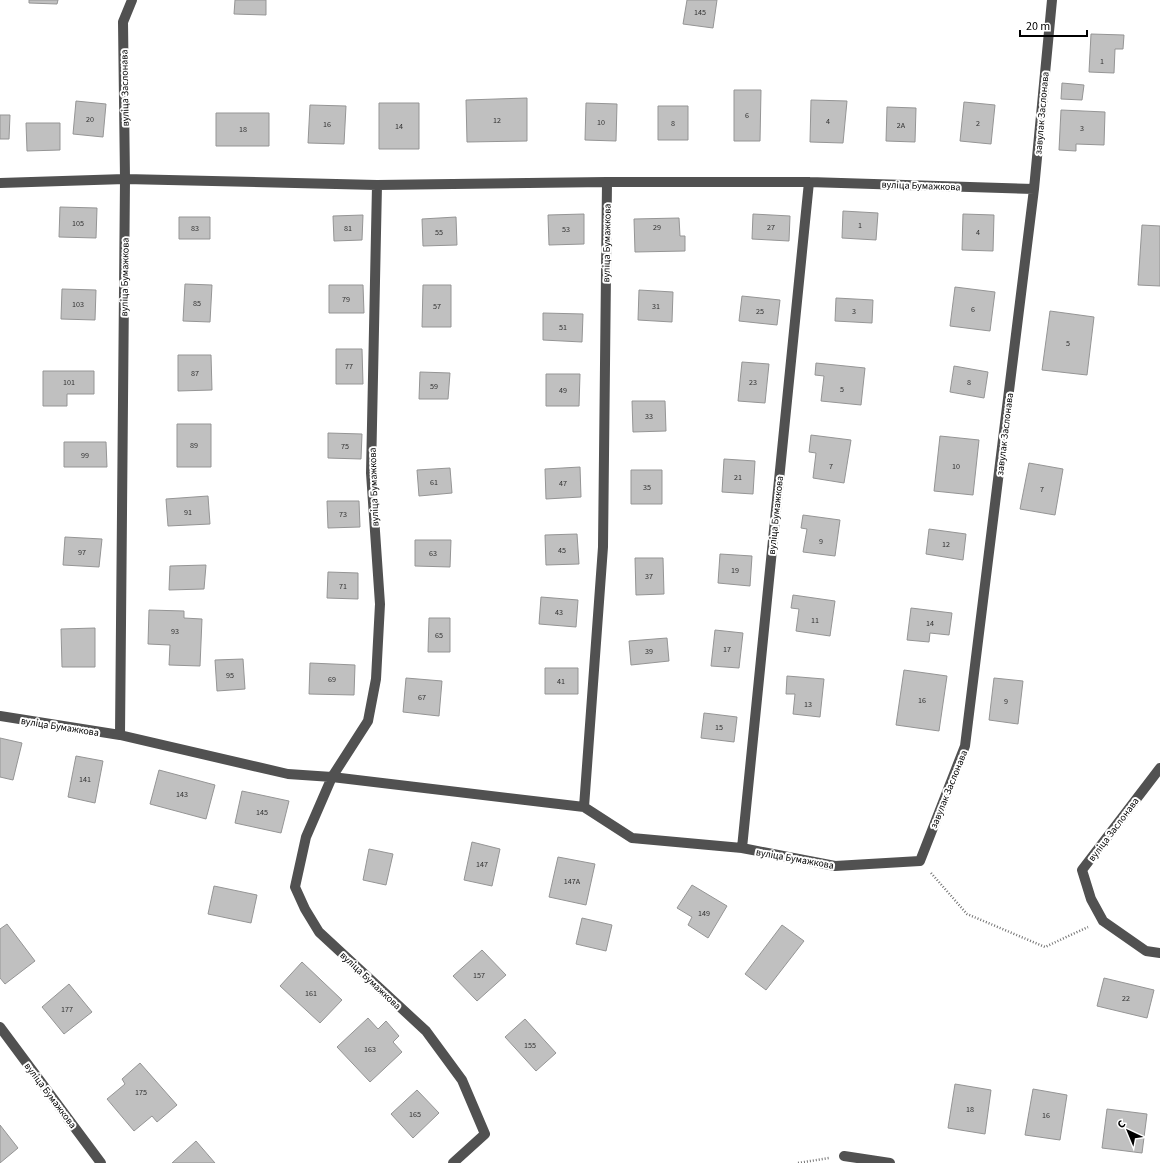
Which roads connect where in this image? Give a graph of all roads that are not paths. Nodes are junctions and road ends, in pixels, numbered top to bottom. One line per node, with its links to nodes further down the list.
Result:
1 (132, 0): 3 (street, вуліца Заслонава)
2 (1052, 0): 8 (street, завулак Заслонава)
3 (125, 178): 6 (street, вуліца Бумажкова); 7 (street, вуліца Бумажкова); 10 (street, вуліца Бумажкова)
4 (607, 182): 5 (street, вуліца Бумажкова); 7 (street, вуліца Бумажкова); 13 (street, вуліца Бумажкова)
5 (809, 182): 8 (street, вуліца Бумажкова); 14 (street, вуліца Бумажкова)
6 (0, 183)
7 (377, 185): 12 (street, вуліца Бумажкова)
8 (1034, 189): 15 (street, завулак Заслонава)
9 (0, 716): 10 (street, вуліца Бумажкова)
10 (120, 735): 12 (street, вуліца Бумажкова)
11 (1160, 768): 16 (street, вуліца Заслонава)
12 (332, 777): 13 (street, вуліца Бумажкова); 20 (street, вуліца Бумажкова)
13 (584, 807): 14 (street, вуліца Бумажкова)
14 (742, 848): 15 (street, вуліца Бумажкова)
15 (920, 861)
16 (1160, 953)
17 (0, 1027): 19 (street, вуліца Бумажкова)
18 (844, 1156): 21 (street)
19 (101, 1163)
20 (454, 1163)
21 (890, 1163)

